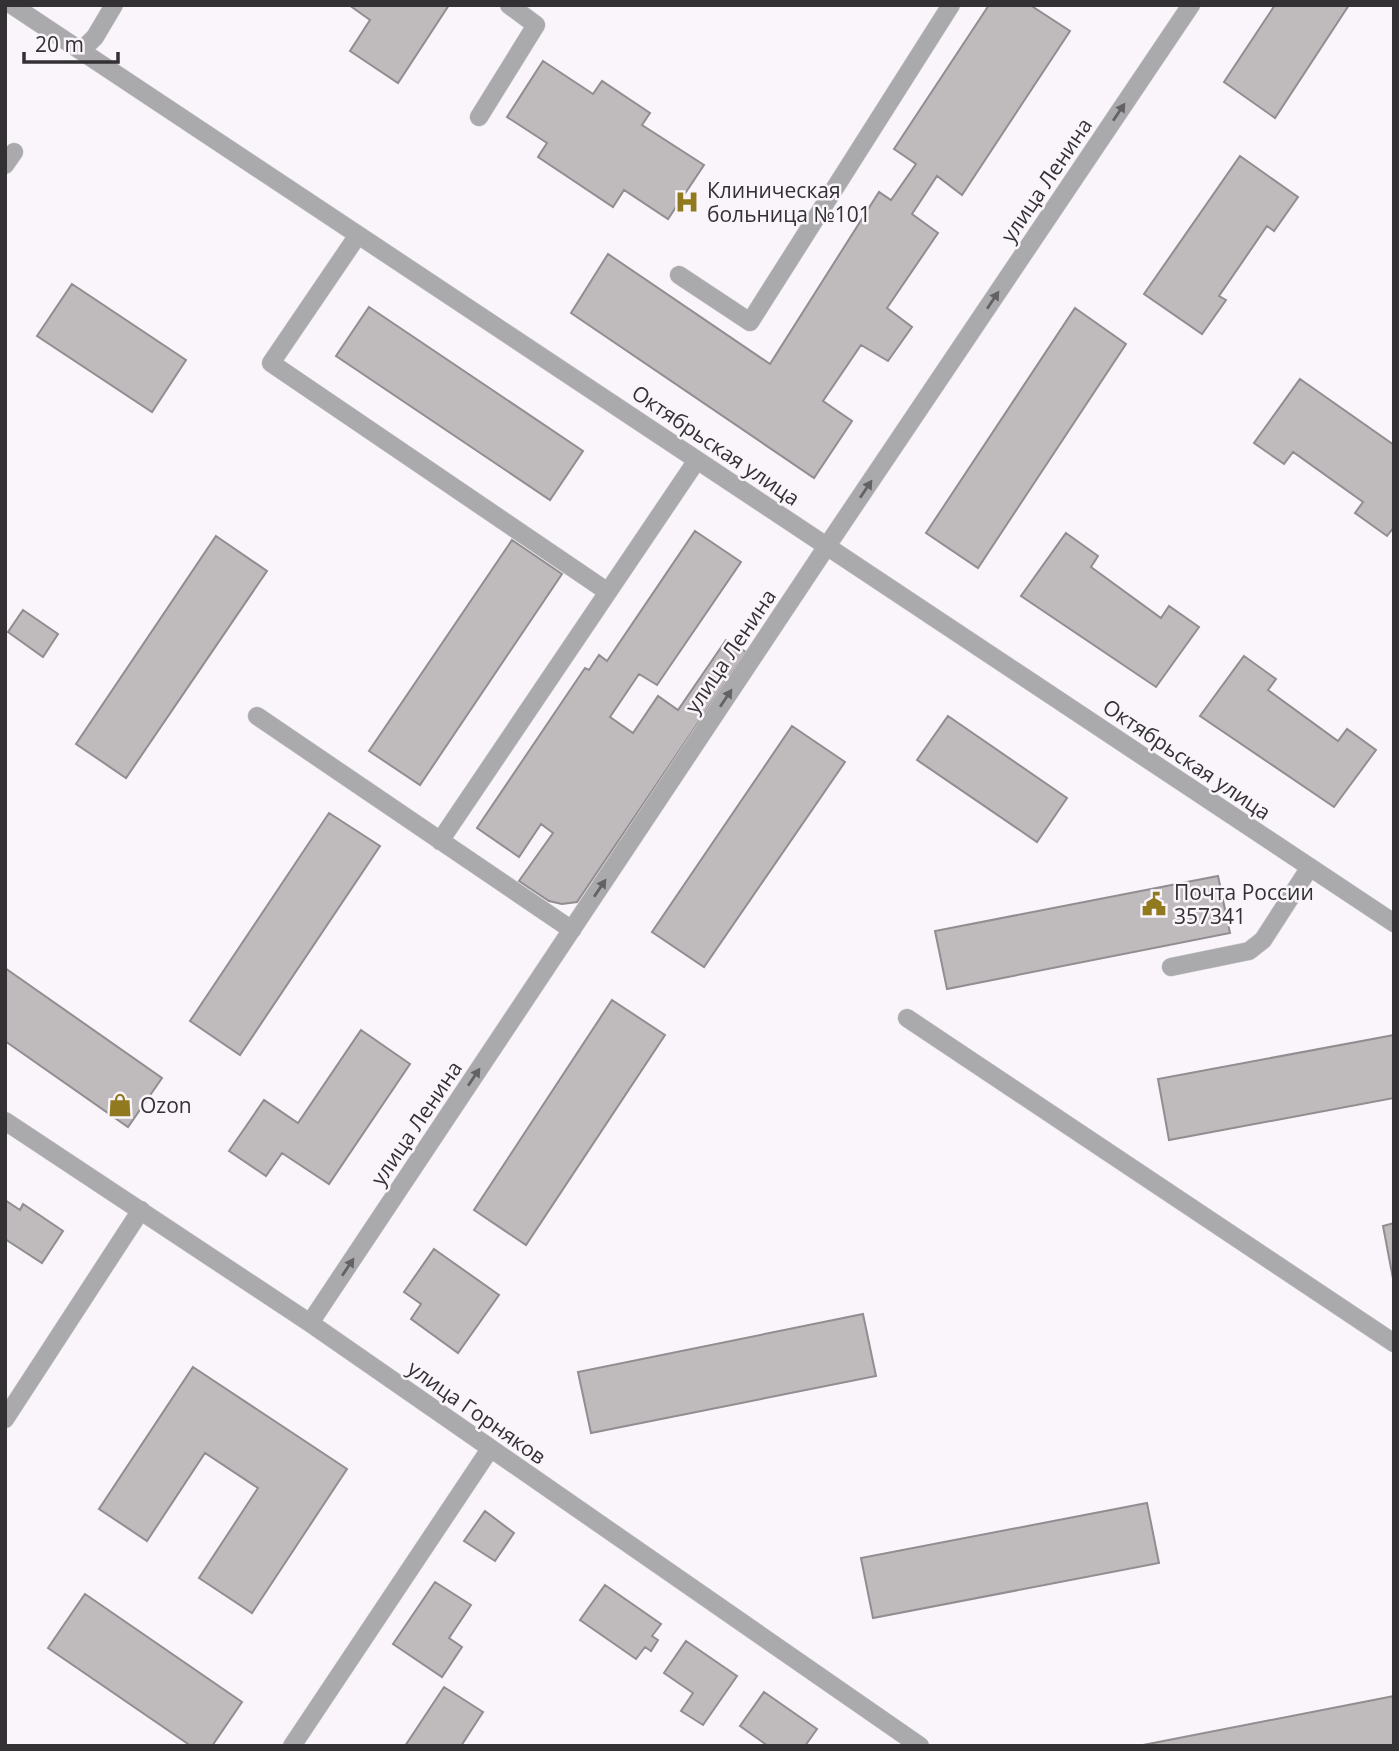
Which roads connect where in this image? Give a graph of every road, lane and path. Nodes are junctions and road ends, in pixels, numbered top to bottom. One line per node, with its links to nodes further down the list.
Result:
1 (12, 5): 6 (street, Октябрьская улица)
2 (114, 5): 6 (street)
3 (509, 5): 7 (street)
4 (951, 5): 9 (street)
5 (1191, 5): 11 (street, улица Ленина, one-way to 5)
6 (81, 51): 8 (street, Октябрьская улица)
7 (479, 117)
8 (358, 234): 10 (street, Октябрьская улица); 12 (street)
9 (679, 275)
10 (698, 460): 11 (street, Октябрьская улица); 12 (street)
11 (827, 546): 15 (street, Октябрьская улица); 17 (street, улица Ленина, one-way to 11)
12 (608, 592): 14 (street)
13 (257, 716): 14 (street)
14 (440, 841): 17 (street)
15 (1310, 867): 16 (street, Октябрьская улица); 18 (street)
16 (1394, 923)
17 (572, 930): 22 (street, улица Ленина, one-way to 17)
18 (1171, 967)
19 (907, 1018): 23 (street)
20 (5, 1121): 21 (street, улица Горняков)
21 (141, 1210): 22 (street, улица Горняков); 24 (street)
22 (310, 1323): 25 (street, улица Горняков)
23 (1394, 1343)
24 (5, 1419)
25 (490, 1449): 26 (street); 27 (street, улица Горняков)
26 (292, 1746)
27 (920, 1746)

